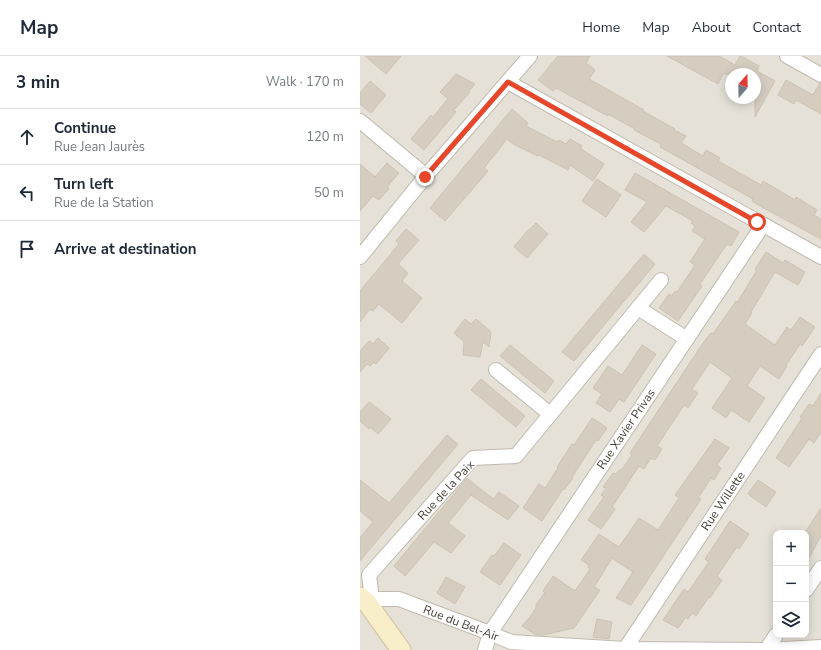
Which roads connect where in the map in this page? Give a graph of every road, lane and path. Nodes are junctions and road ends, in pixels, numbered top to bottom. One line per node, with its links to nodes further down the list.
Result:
1 (530, 56): 4 (street)
2 (787, 56): 3 (street)
3 (821, 75)
4 (508, 82): 6 (street); 7 (street)
5 (360, 121): 6 (street)
6 (425, 177): 8 (street)
7 (763, 225): 9 (street); 12 (street, Rue Xavier Privas)
8 (360, 257)
9 (821, 258)
10 (661, 280): 11 (street, Rue de la Paix)
11 (638, 308): 12 (street); 15 (street, Rue de la Paix)
12 (687, 339): 19 (street, Rue Xavier Privas)
13 (821, 354): 22 (street, Rue Willette)
14 (496, 370): 15 (street)
15 (550, 414): 18 (street, Rue de la Paix)
16 (821, 568): 17 (street)
17 (809, 586)
18 (367, 600): 19 (street, Rue du Bel-Air); 23 (main road)
19 (490, 633): 22 (street, Rue du Bel-Air); 24 (street, Rue Xavier Privas)
20 (774, 638): 25 (street)
21 (821, 647): 26 (street, Rue du Bel-Air)
22 (625, 649): 25 (street, Rue du Bel-Air)
23 (401, 650)
24 (485, 650)
25 (766, 650): 26 (street, Rue du Bel-Air)
26 (770, 650)

